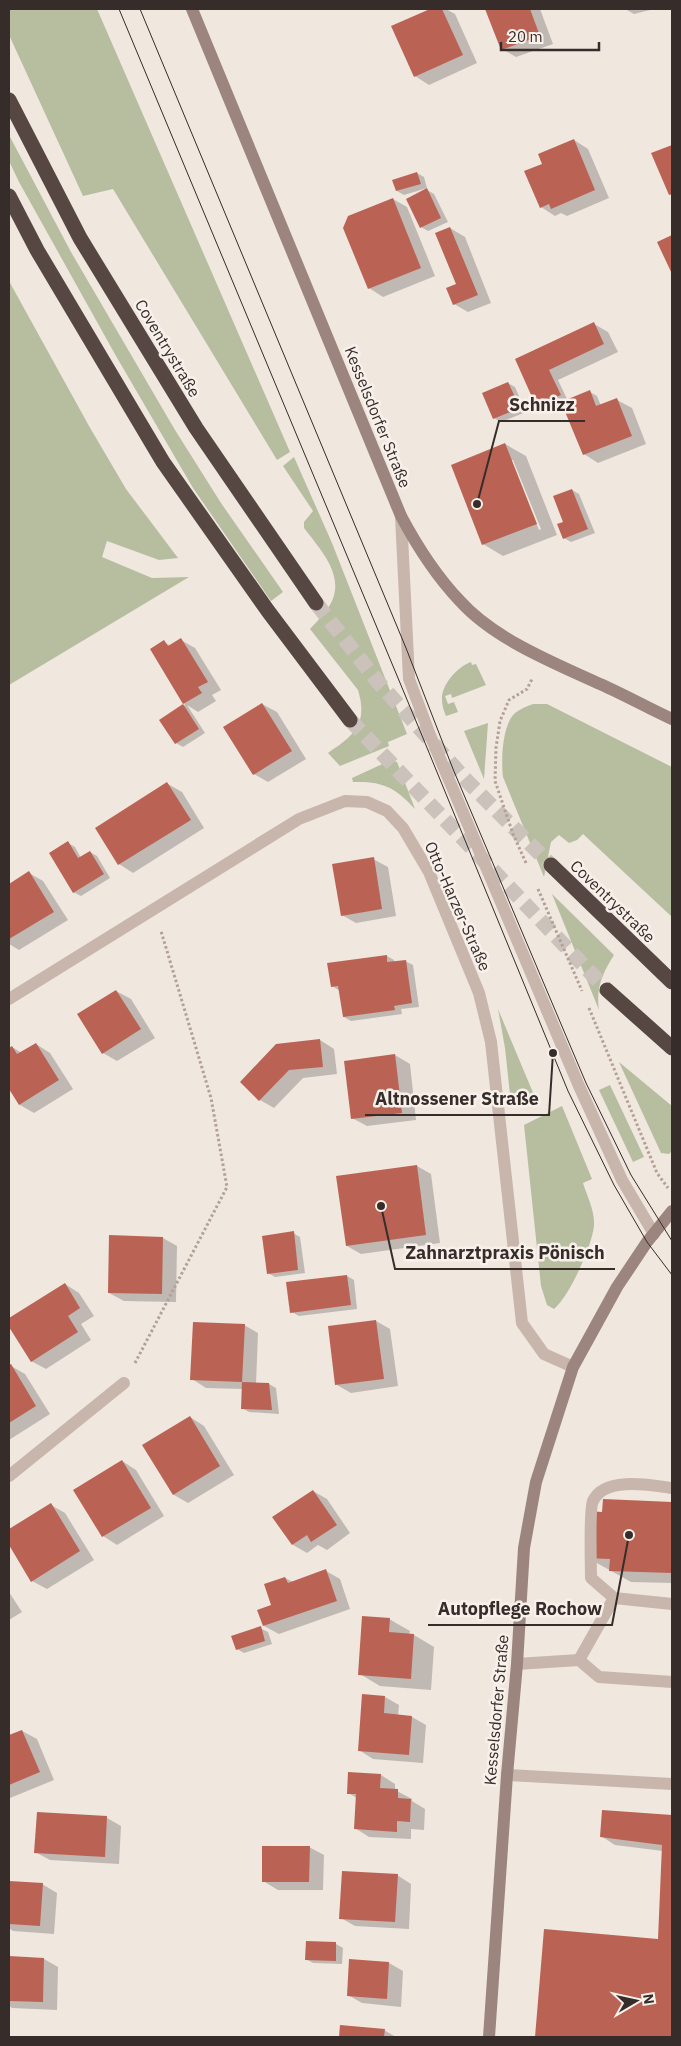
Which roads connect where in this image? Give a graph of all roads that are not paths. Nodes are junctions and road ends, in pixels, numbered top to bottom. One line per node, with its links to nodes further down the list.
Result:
1 (192, 9): 4 (street, Kesselsdorfer Straße)
2 (9, 100): 5 (highway, Coventrystraße)
3 (9, 196): 6 (highway)
4 (401, 516): 7 (street, Kesselsdorfer Straße); 14 (street)
5 (316, 603)
6 (350, 720)
7 (672, 720)
8 (551, 865): 9 (highway, Coventrystraße)
9 (672, 982)
10 (607, 990): 12 (highway)
11 (9, 999): 15 (street, Otto-Harzer-Straße)
12 (672, 1048)
13 (672, 1211): 14 (street, Kesselsdorfer Straße)
14 (654, 1234): 15 (street, Kesselsdorfer Straße)
15 (573, 1367): 22 (street, Kesselsdorfer Straße)
16 (124, 1384): 17 (street)
17 (9, 1476)
18 (672, 1488): 19 (street)
19 (614, 1598): 20 (street); 21 (street)
20 (672, 1604)
21 (579, 1660): 22 (street); 23 (street)
22 (517, 1664): 24 (street, Kesselsdorfer Straße)
23 (672, 1682)
24 (507, 1775): 25 (street); 26 (street, Kesselsdorfer Straße)
25 (672, 1784)
26 (489, 2037)

